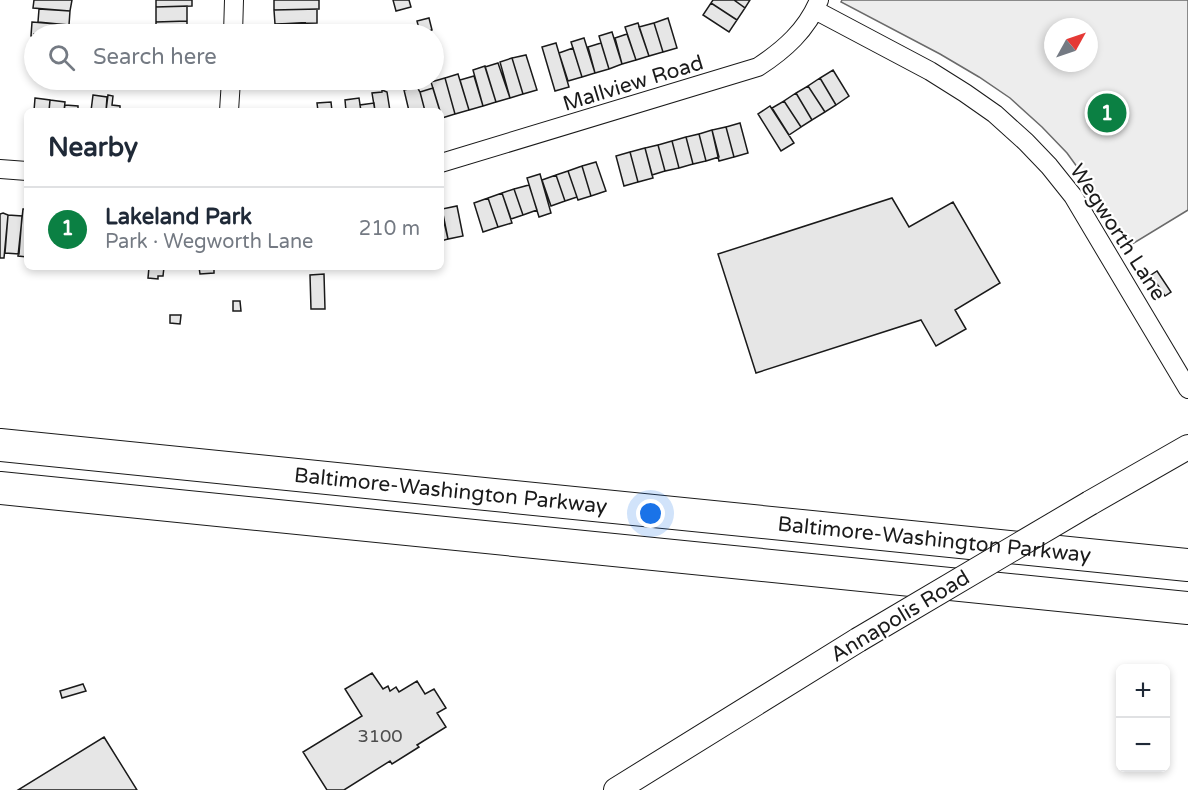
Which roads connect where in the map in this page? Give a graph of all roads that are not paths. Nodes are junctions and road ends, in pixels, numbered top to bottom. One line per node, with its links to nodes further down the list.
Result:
1 (234, 0): 3 (street)
2 (817, 5): 6 (street, Mallview Road); 9 (street, Wegworth Lane)
3 (233, 24)
4 (230, 90): 5 (street)
5 (229, 108)
6 (444, 162)
7 (0, 169): 8 (street)
8 (24, 171)
9 (1188, 389)
10 (0, 445): 13 (highway, Baltimore-Washington Parkway)
11 (1188, 447): 15 (main road, Annapolis Road, bridge)
12 (0, 488): 14 (highway, Baltimore-Washington Parkway)
13 (1188, 565)
14 (1188, 608)
15 (616, 790)

